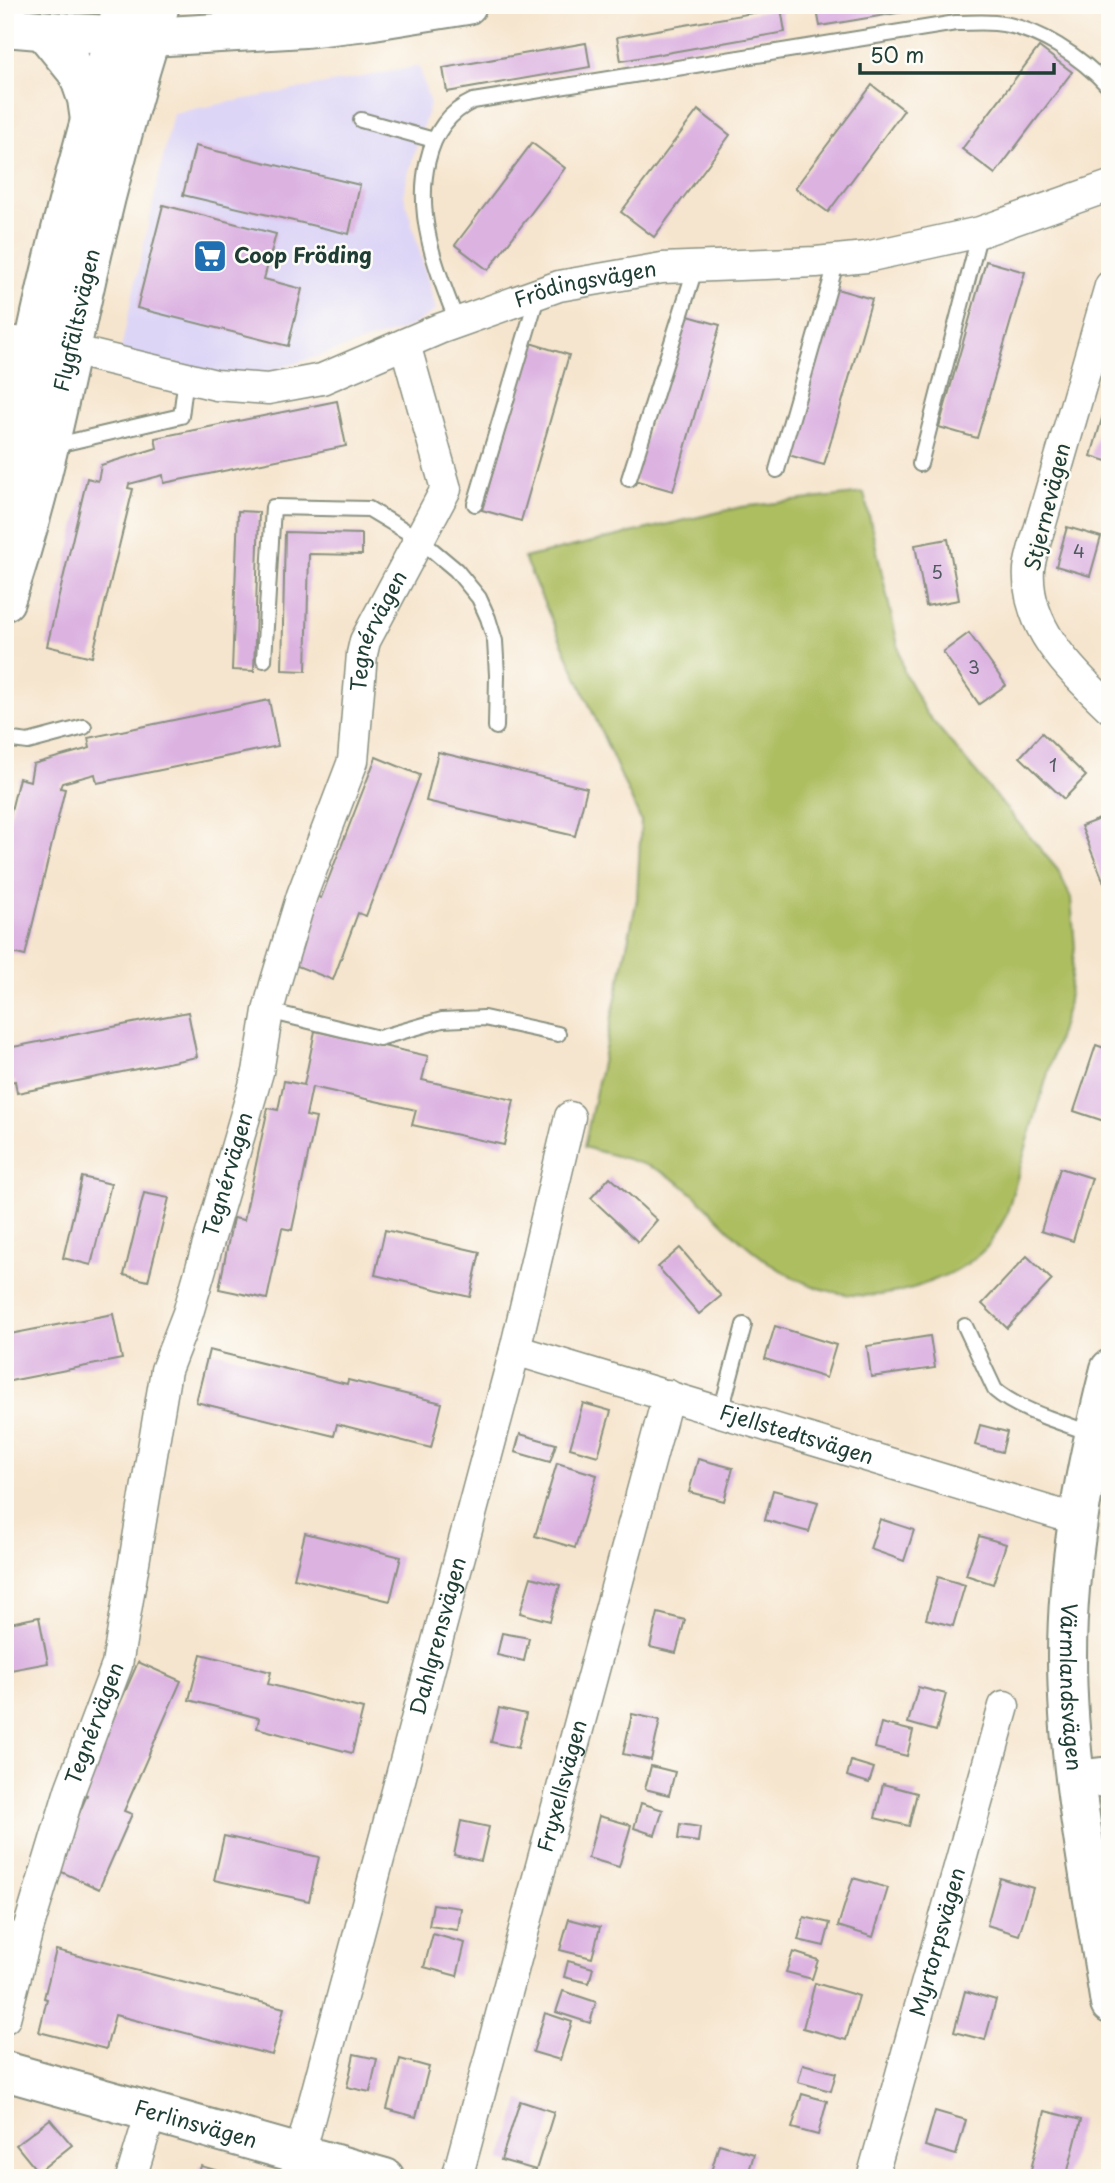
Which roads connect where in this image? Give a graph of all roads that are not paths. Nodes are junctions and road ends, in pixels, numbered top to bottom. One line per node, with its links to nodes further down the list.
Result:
1 (467, 5): 2 (street)
2 (137, 21): 4 (street); 7 (street, Flygfältsvägen); 18 (street, Flygfältsvägen)
3 (5, 27): 4 (street)
4 (44, 31): 7 (street)
5 (1110, 88): 8 (lane)
6 (361, 120): 8 (lane)
7 (90, 121): 16 (street, Flygfältsvägen)
8 (434, 139): 15 (lane)
9 (1110, 186): 10 (street, Frödingsvägen)
10 (979, 232): 11 (street, Frödingsvägen); 21 (lane)
11 (837, 260): 12 (street, Frödingsvägen); 22 (lane)
12 (696, 266): 14 (street, Frödingsvägen); 23 (lane)
13 (1110, 286): 29 (street, Stjernevägen)
14 (539, 293): 15 (street, Frödingsvägen); 24 (lane)
15 (457, 322): 17 (street, Frödingsvägen)
16 (20, 342): 18 (street); 25 (street, Flygfältsvägen)
17 (405, 344): 19 (street, Frödingsvägen); 26 (street, Tegnérvägen)
18 (71, 350): 19 (street, Frödingsvägen); 27 (street, Flygfältsvägen)
19 (186, 377): 20 (lane)
20 (65, 443)
21 (920, 464)
22 (777, 470)
23 (629, 479)
24 (475, 504)
25 (5, 516)
26 (419, 539): 28 (lane); 31 (lane); 33 (street, Tegnérvägen)
27 (5, 601)
28 (264, 660)
29 (1110, 708)
30 (84, 727): 32 (lane)
31 (496, 727)
32 (5, 739)
33 (268, 1011): 34 (lane); 46 (street, Tegnérvägen)
34 (558, 1034)
35 (570, 1117): 38 (street, Dahlgrensvägen)
36 (744, 1325): 41 (lane)
37 (965, 1326): 42 (lane)
38 (515, 1350): 40 (street, Fjellstedtsvägen); 51 (street, Dahlgrensvägen)
39 (1110, 1369): 42 (street, Värmlandsvägen)
40 (668, 1395): 41 (street, Fjellstedtsvägen); 54 (street, Fryxellsvägen)
41 (721, 1411): 43 (street, Fjellstedtsvägen)
42 (1094, 1434): 43 (street, Värmlandsvägen)
43 (1078, 1520): 45 (street, Värmlandsvägen)
44 (1004, 1706): 55 (street, Myrtorpsvägen)
45 (1093, 1778): 47 (street, Värmlandsvägen)
46 (12, 1928): 48 (street, Tegnérvägen)
47 (1110, 2004)
48 (5, 2018)
49 (5, 2071): 50 (street, Ferlinsvägen)
50 (151, 2112): 51 (street, Ferlinsvägen); 52 (street)
51 (300, 2154): 53 (street, Ferlinsvägen)
52 (131, 2178)
53 (384, 2178)
54 (457, 2178)
55 (872, 2178)

